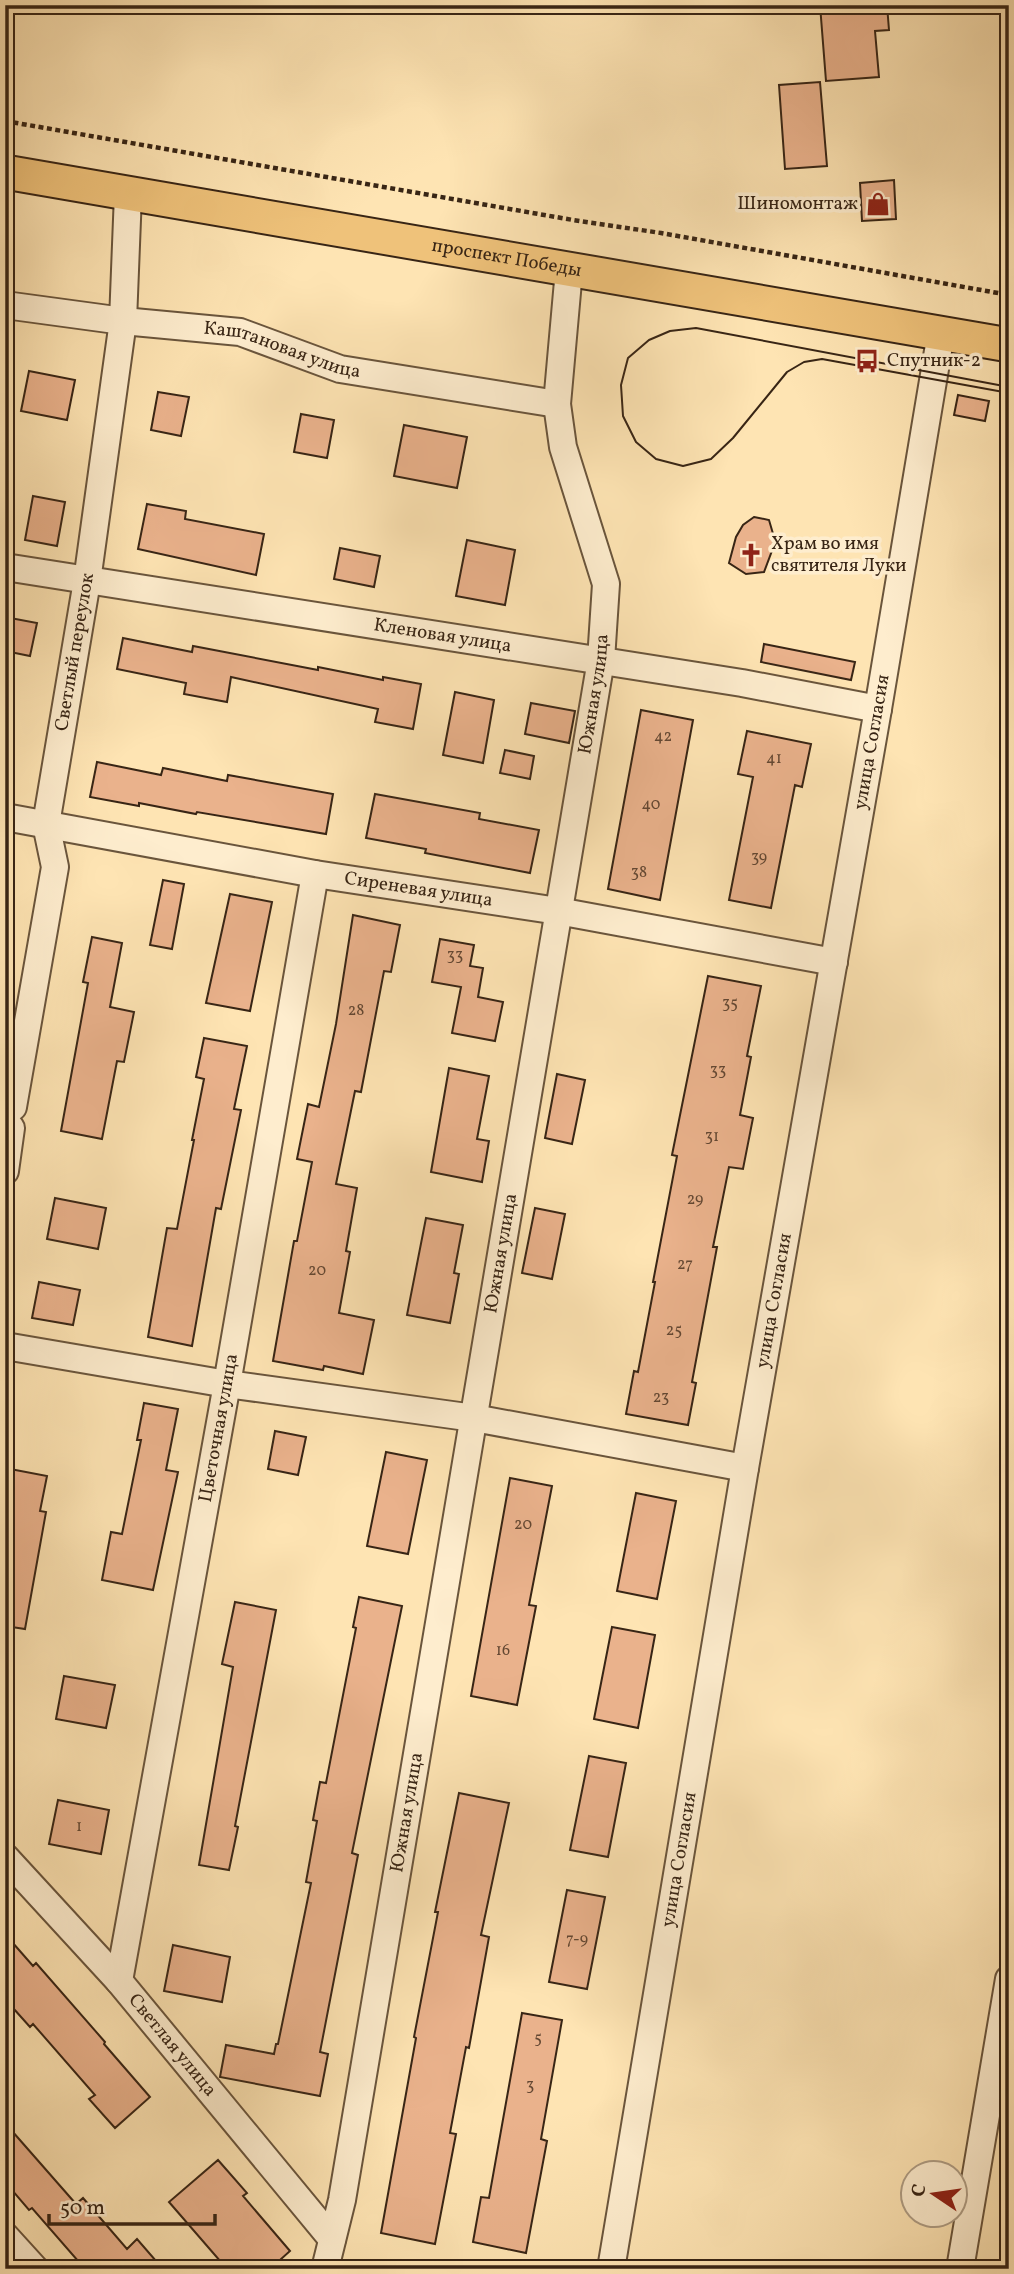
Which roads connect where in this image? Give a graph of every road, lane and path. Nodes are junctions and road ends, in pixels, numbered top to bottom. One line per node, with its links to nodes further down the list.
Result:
1 (5, 121): 5 (path)
2 (5, 172): 3 (main road, проспект Победы)
3 (128, 194): 4 (main road, проспект Победы); 7 (street, Светлый переулок)
4 (569, 270): 8 (main road, проспект Победы); 10 (street, Южная улица)
5 (1009, 295)
6 (5, 305): 7 (street, Каштановая улица)
7 (123, 321): 10 (street, Каштановая улица); 12 (street, Светлый переулок)
8 (941, 333): 9 (main road, проспект Победы); 14 (street, улица Согласия)
9 (1009, 345)
10 (557, 404): 13 (street, Южная улица)
11 (5, 567): 12 (street, Кленовая улица)
12 (87, 581): 13 (street, Кленовая улица); 16 (street, Светлый переулок)
13 (601, 660): 14 (street, Кленовая улица); 18 (street, Южная улица)
14 (878, 709): 19 (street, улица Согласия)
15 (5, 817): 16 (street, Сиреневая улица)
16 (46, 824): 17 (street, Сиреневая улица); 20 (street, Светлый переулок)
17 (315, 874): 18 (street, Сиреневая улица); 22 (street, Цветочная улица)
18 (558, 911): 19 (street, Сиреневая улица); 23 (street, Южная улица)
19 (834, 962): 24 (street, улица Согласия)
20 (5, 1171)
21 (5, 1346): 22 (street)
22 (228, 1384): 23 (street); 27 (street, Цветочная улица)
23 (474, 1418): 24 (street); 29 (street, Южная улица)
24 (745, 1468): 32 (street, улица Согласия)
25 (5, 1857): 27 (street, Светлая улица)
26 (1009, 1979): 33 (street)
27 (119, 1981): 29 (street, Светлая улица)
28 (5, 2236): 30 (street)
29 (332, 2239): 31 (street, Южная улица)
30 (35, 2269)
31 (325, 2269)
32 (611, 2269)
33 (960, 2269)

